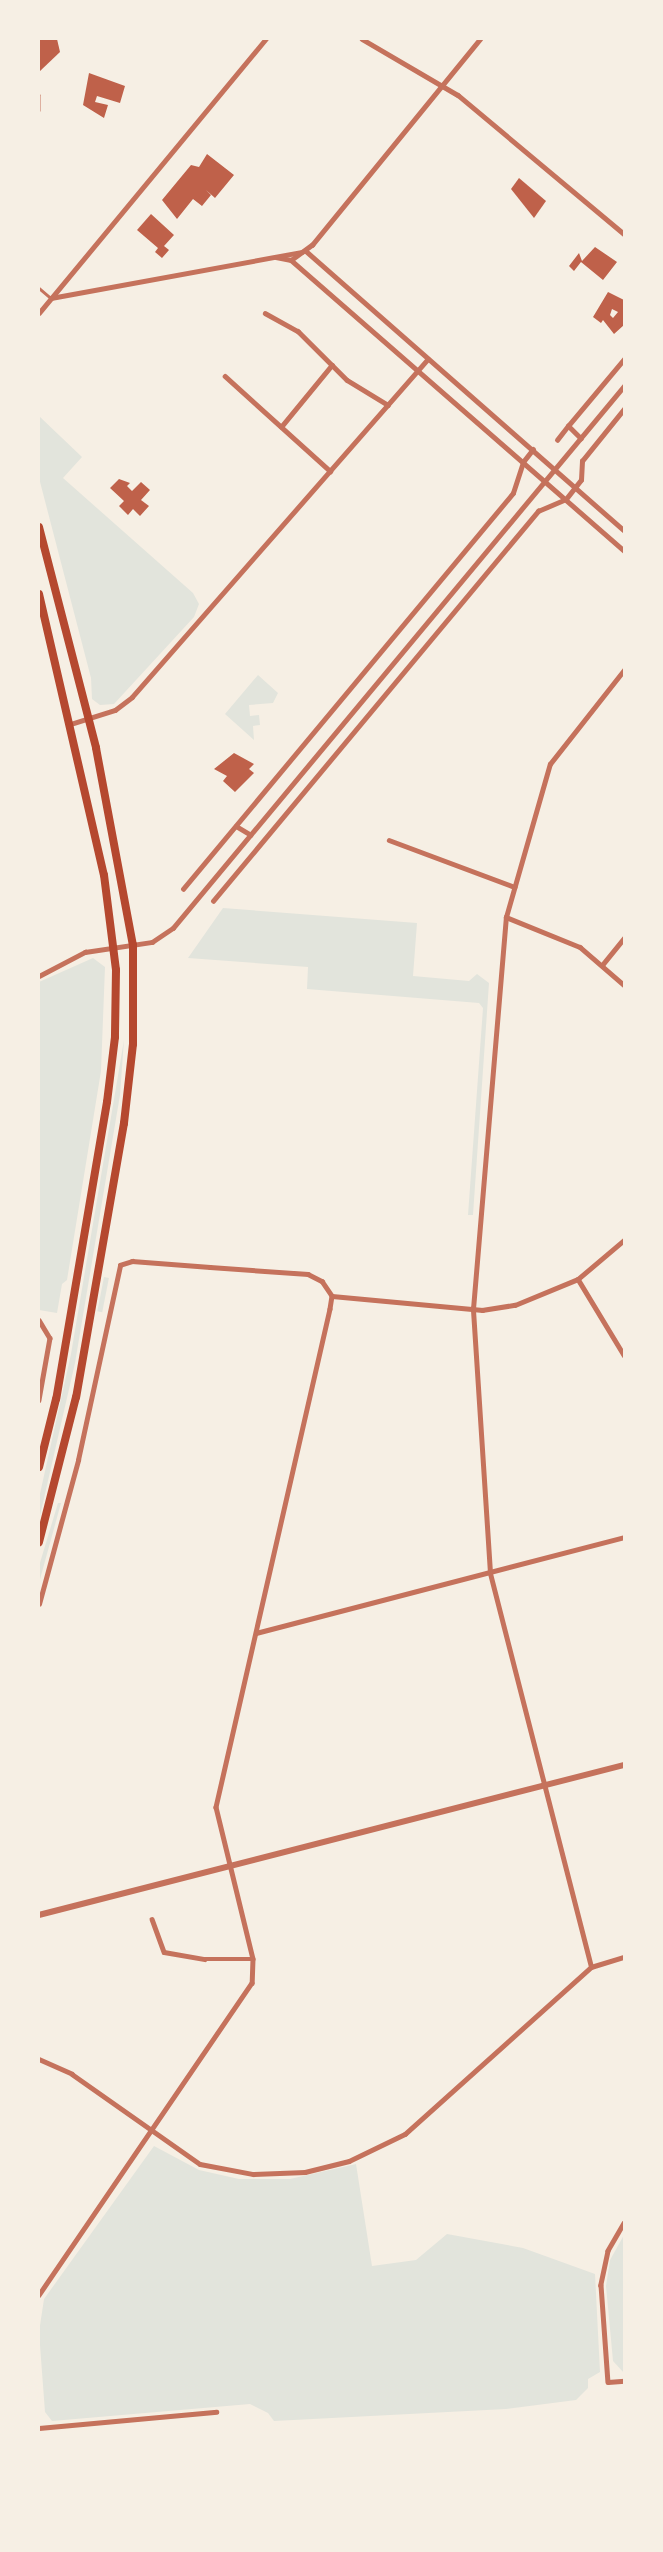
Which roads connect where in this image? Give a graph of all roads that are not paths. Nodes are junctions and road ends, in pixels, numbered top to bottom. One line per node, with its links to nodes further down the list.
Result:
1 (266, 39): 12 (street)
2 (362, 39): 4 (street)
3 (480, 39): 4 (street)
4 (441, 85): 7 (street); 8 (street)
5 (39, 95): 6 (lane)
6 (39, 110)
7 (624, 234)
8 (306, 251): 9 (street); 10 (street); 15 (street)
9 (276, 257): 10 (street); 12 (street)
10 (291, 260): 18 (street)
11 (39, 288): 12 (lane)
12 (51, 298): 14 (street)
13 (265, 312): 17 (street)
14 (39, 313)
15 (428, 359): 18 (street); 27 (street)
16 (624, 359): 23 (street)
17 (332, 365): 21 (street); 24 (street)
18 (418, 370): 21 (street); 28 (street)
19 (225, 376): 24 (street)
20 (624, 386): 25 (street)
21 (388, 405): 29 (street)
22 (624, 409): 32 (street)
23 (568, 426): 25 (street); 26 (street)
24 (281, 427): 29 (street)
25 (581, 439): 30 (street)
26 (557, 440)
27 (533, 449): 28 (street); 30 (street)
28 (523, 462): 31 (street); 41 (street)
29 (330, 470): 39 (street)
30 (555, 470): 31 (street); 32 (street)
31 (545, 481): 33 (street); 42 (street)
32 (575, 488): 33 (street); 35 (street)
33 (566, 499): 36 (street); 46 (street)
34 (39, 527): 39 (main road)
35 (624, 530)
36 (624, 551)
37 (39, 594): 40 (main road)
38 (624, 670): 44 (street)
39 (89, 719): 40 (street); 49 (main road)
40 (70, 724): 50 (main road)
41 (236, 826): 42 (street); 45 (street)
42 (251, 835): 49 (street)
43 (389, 840): 44 (street)
44 (515, 887): 47 (street)
45 (183, 889)
46 (213, 901)
47 (506, 918): 51 (street); 57 (street)
48 (624, 938): 51 (street)
49 (134, 945): 50 (street); 63 (main road)
50 (114, 947): 52 (street); 61 (main road)
51 (603, 964): 53 (street)
52 (39, 976)
53 (624, 985)
54 (624, 1240): 55 (street)
55 (578, 1279): 57 (street); 59 (street)
56 (332, 1296): 57 (street); 65 (street); 66 (street)
57 (473, 1309): 64 (street)
58 (39, 1320): 60 (street)
59 (624, 1355)
60 (39, 1400)
61 (39, 1467)
62 (624, 1536): 64 (street)
63 (39, 1542)
64 (490, 1573): 66 (street); 68 (street)
65 (39, 1604)
66 (256, 1633): 69 (street)
67 (624, 1765): 68 (street)
68 (542, 1786): 69 (street); 74 (street)
69 (230, 1866): 70 (street); 73 (street)
70 (39, 1915)
71 (152, 1919): 73 (street)
72 (624, 1957): 74 (street)
73 (253, 1958): 76 (street)
74 (591, 1967): 76 (street)
75 (39, 2059): 76 (street)
76 (151, 2132): 78 (street)
77 (624, 2224): 79 (street)
78 (39, 2295)
79 (624, 2381)
80 (216, 2412): 82 (street)
81 (39, 2421): 82 (street)
82 (39, 2428)

